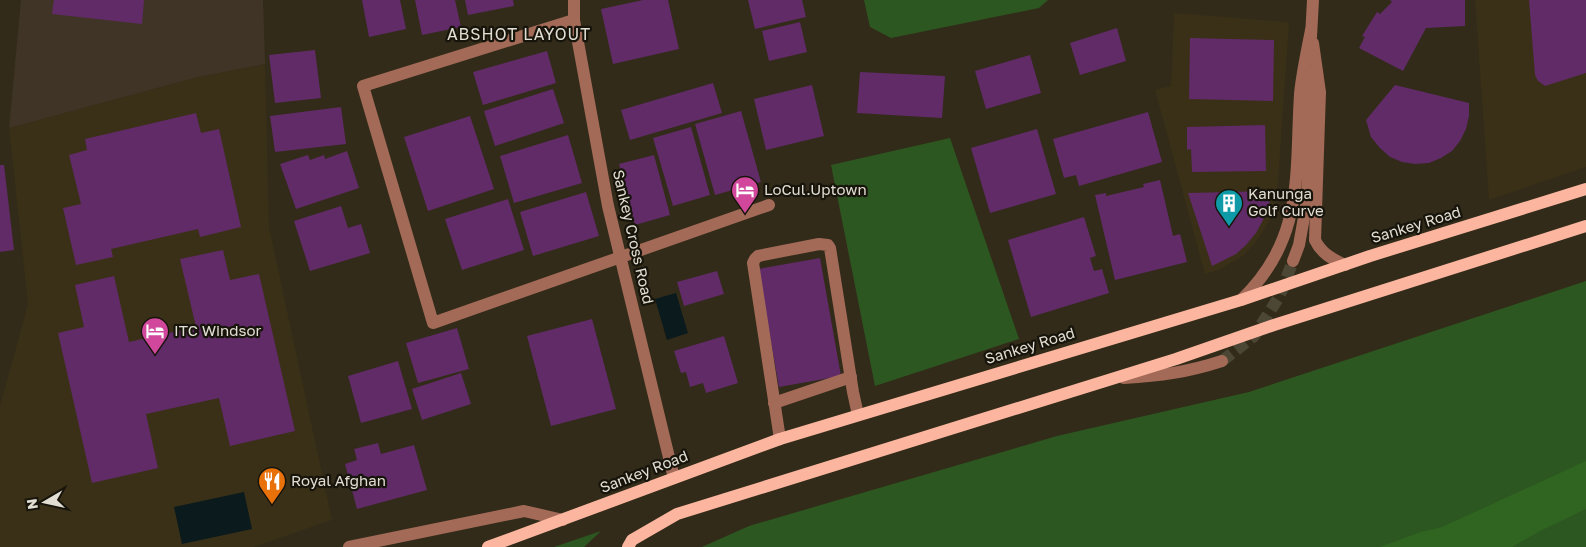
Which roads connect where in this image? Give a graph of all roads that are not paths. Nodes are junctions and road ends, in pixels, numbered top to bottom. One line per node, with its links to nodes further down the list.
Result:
1 (574, 0): 3 (street, Sankey Cross Road)
2 (1313, 0): 4 (street)
3 (574, 20): 8 (street, Sankey Cross Road); 8 (street)
4 (1311, 30): 9 (street); 10 (street); 11 (street)
5 (1586, 190): 10 (main road, Sankey Road)
6 (769, 205): 8 (street)
7 (1586, 226): 14 (main road)
8 (620, 258): 18 (street, Sankey Cross Road)
9 (1293, 261)
10 (1345, 265): 11 (main road, Sankey Road)
11 (1241, 300): 16 (main road, Sankey Road)
12 (1222, 361): 14 (street)
13 (850, 377): 15 (street); 15 (street); 16 (street)
14 (1115, 378): 22 (main road)
15 (774, 404): 17 (street)
16 (858, 415): 17 (main road, Sankey Road)
17 (780, 439): 18 (main road, Sankey Road)
18 (674, 478): 19 (main road, Sankey Road)
19 (563, 520): 20 (street); 21 (main road, Sankey Road)
20 (349, 547)
21 (488, 547)
22 (628, 547)

